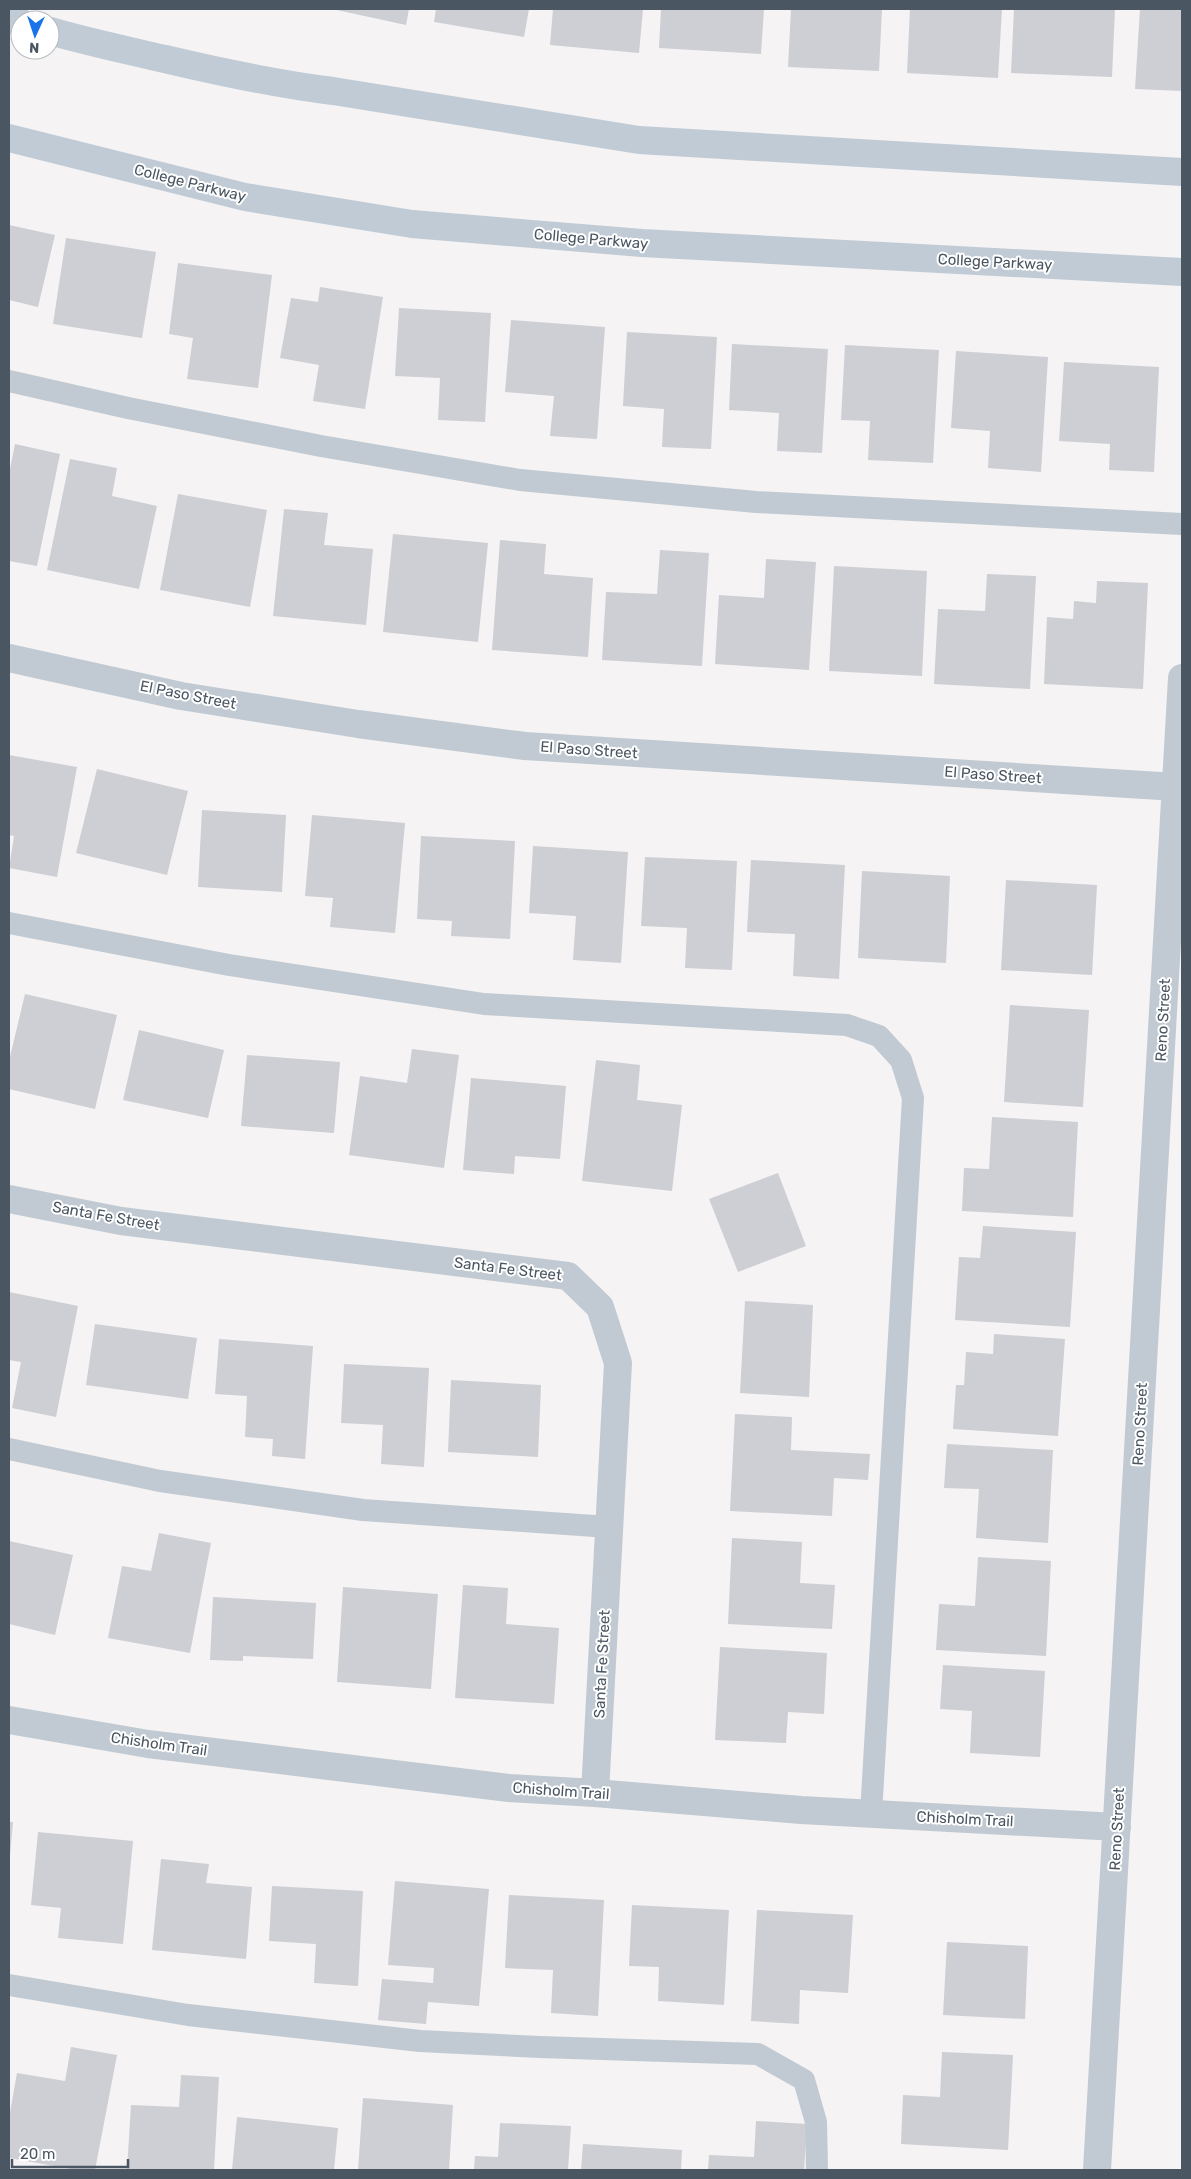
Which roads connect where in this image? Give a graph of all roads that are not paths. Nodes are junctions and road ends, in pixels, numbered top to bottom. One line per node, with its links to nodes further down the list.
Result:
1 (60, 33): 3 (main road)
2 (9, 138): 4 (main road, College Parkway)
3 (1182, 172)
4 (1182, 272)
5 (9, 381): 6 (lane)
6 (1182, 524)
7 (9, 658): 9 (street, El Paso Street)
8 (1182, 678): 9 (street, Reno Street)
9 (1176, 786): 17 (street, Reno Street)
10 (9, 923): 16 (lane)
11 (9, 1199): 13 (street, Santa Fe Street)
12 (9, 1449): 13 (lane)
13 (609, 1527): 15 (street, Santa Fe Street)
14 (9, 1720): 15 (street, Chisholm Trail)
15 (595, 1793): 16 (street, Chisholm Trail)
16 (871, 1814): 17 (street, Chisholm Trail)
17 (1117, 1827): 20 (street, Reno Street)
18 (9, 1985): 19 (lane)
19 (817, 2170)
20 (1097, 2170)

